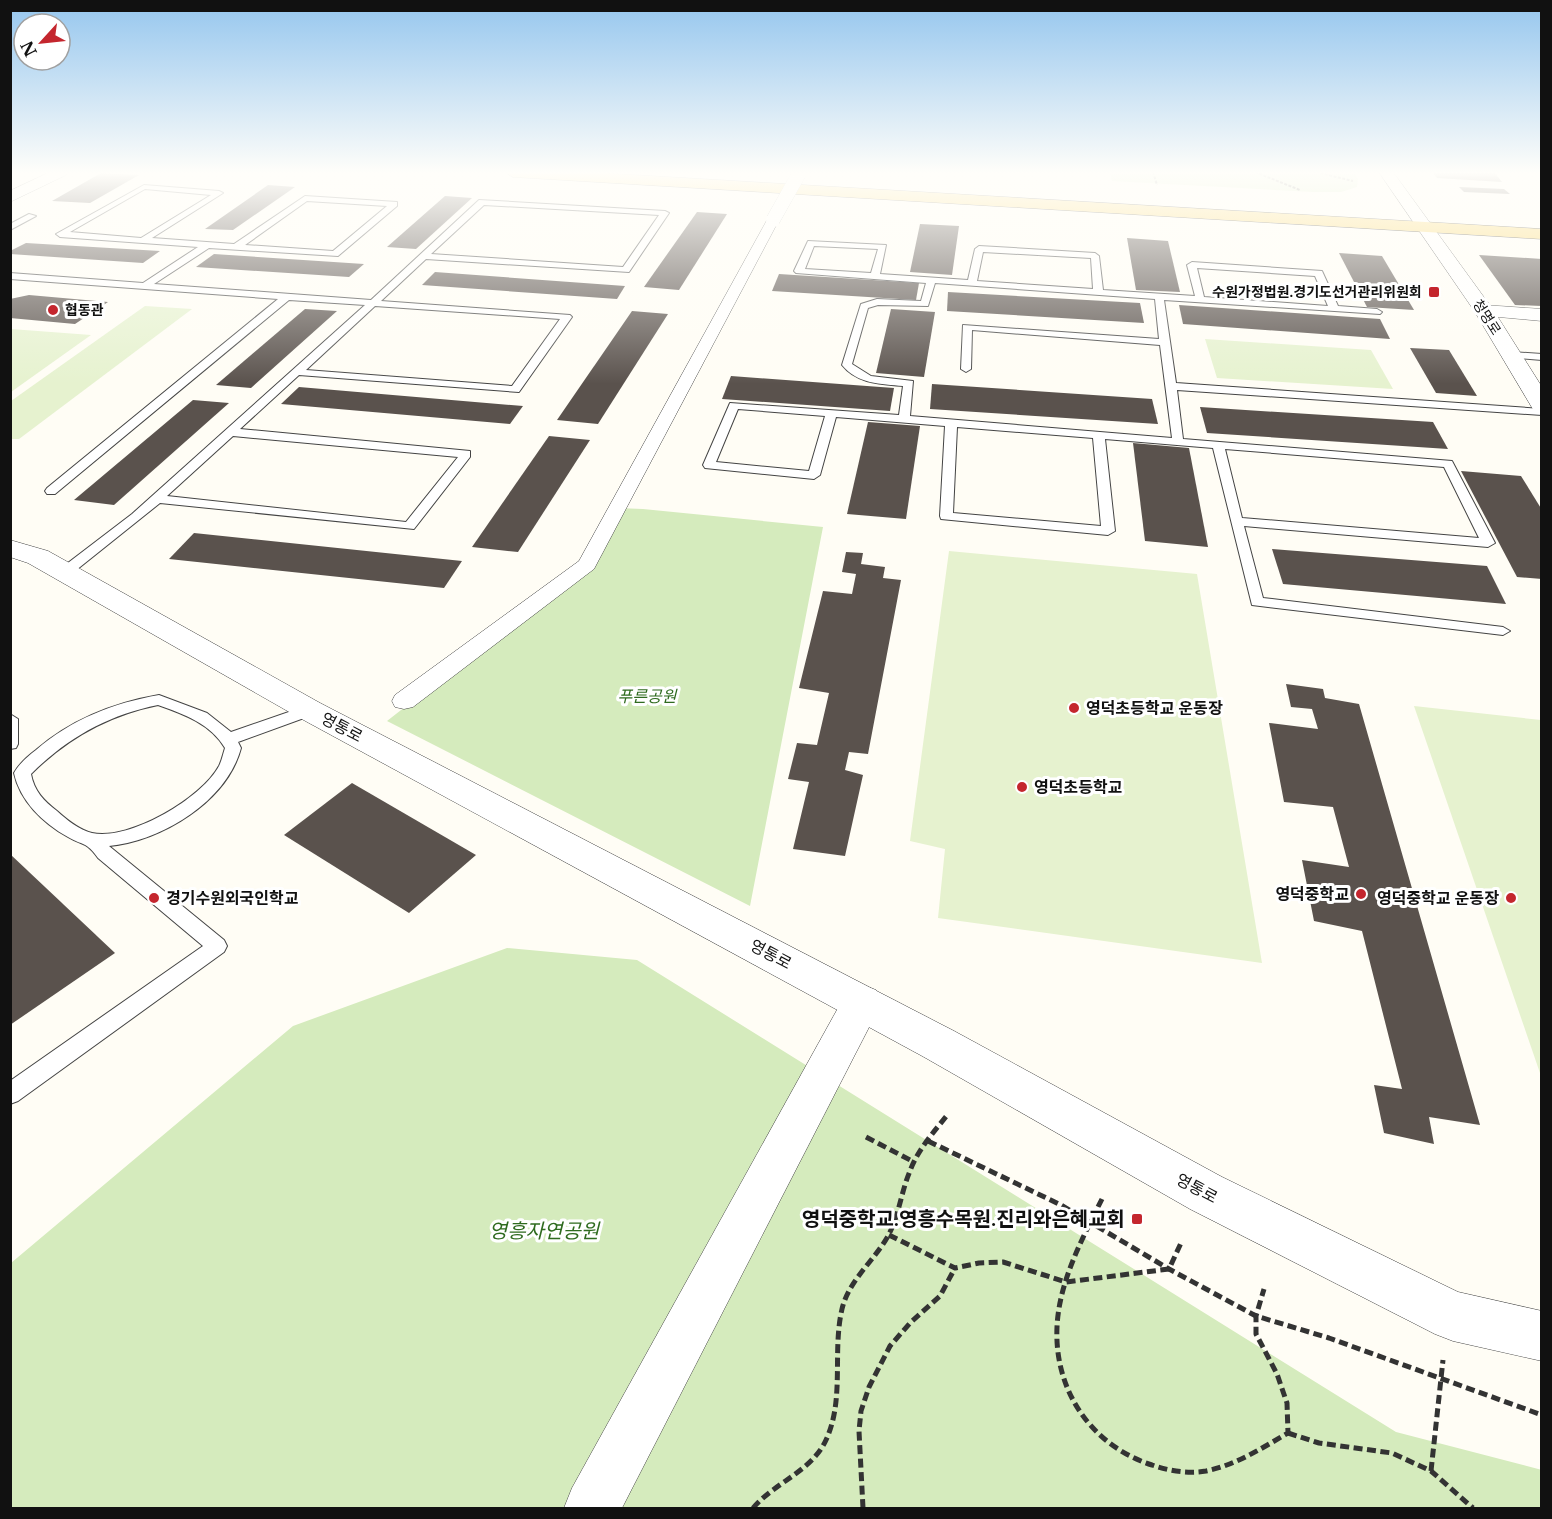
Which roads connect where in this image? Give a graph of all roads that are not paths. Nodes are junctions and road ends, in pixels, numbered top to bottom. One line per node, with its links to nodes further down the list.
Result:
1 (173, 243): 8 (lane)
2 (242, 243): 9 (lane)
3 (348, 243): 9 (lane)
4 (439, 243): 10 (lane)
5 (645, 243): 10 (lane)
6 (761, 243): 46 (street, bridge)
7 (1435, 243): 22 (street, 청명로)
8 (206, 246): 9 (lane); 15 (lane)
9 (235, 248)
10 (425, 256): 20 (lane)
11 (10, 276): 15 (lane)
12 (875, 277): 12 (lane); 13 (lane)
13 (931, 281): 14 (lane); 34 (lane)
14 (972, 284): 16 (lane); 16 (lane)
15 (143, 287): 17 (lane)
16 (1098, 292): 18 (lane)
17 (286, 297): 20 (lane); 40 (lane)
18 (1159, 297): 19 (lane); 25 (lane)
19 (1200, 299): 21 (lane); 21 (lane)
20 (373, 303): 29 (lane); 29 (lane)
21 (1334, 309): 23 (lane)
22 (1484, 311): 24 (street); 26 (street, 청명로)
23 (1377, 312)
24 (1542, 315)
25 (1165, 342): 28 (lane); 30 (lane)
26 (1511, 355): 27 (lane); 31 (street, 청명로)
27 (1542, 357)
28 (966, 369)
29 (296, 372): 36 (lane)
30 (1172, 386): 32 (lane); 38 (lane)
31 (1542, 406)
32 (1542, 412)
33 (831, 413): 33 (lane); 34 (lane)
34 (904, 419): 35 (lane)
35 (951, 423): 37 (lane); 37 (lane)
36 (230, 432): 41 (lane); 41 (lane)
37 (1099, 435): 38 (lane)
38 (1178, 442): 39 (lane)
39 (1218, 445): 42 (lane); 42 (lane)
40 (51, 491)
41 (157, 499): 44 (lane)
42 (1237, 521): 45 (lane)
43 (10, 548): 44 (street, 영통로)
44 (65, 572): 47 (street, 영통로)
45 (1503, 631)
46 (404, 701)
47 (309, 710): 49 (lane); 53 (street, 영통로)
48 (10, 719): 50 (lane)
49 (229, 739): 51 (lane); 52 (lane)
50 (10, 744)
51 (16, 772): 52 (lane)
52 (95, 840): 54 (lane)
53 (862, 1002): 55 (street, 영통로); 56 (street)
54 (10, 1094)
55 (1542, 1336)
56 (592, 1509)

